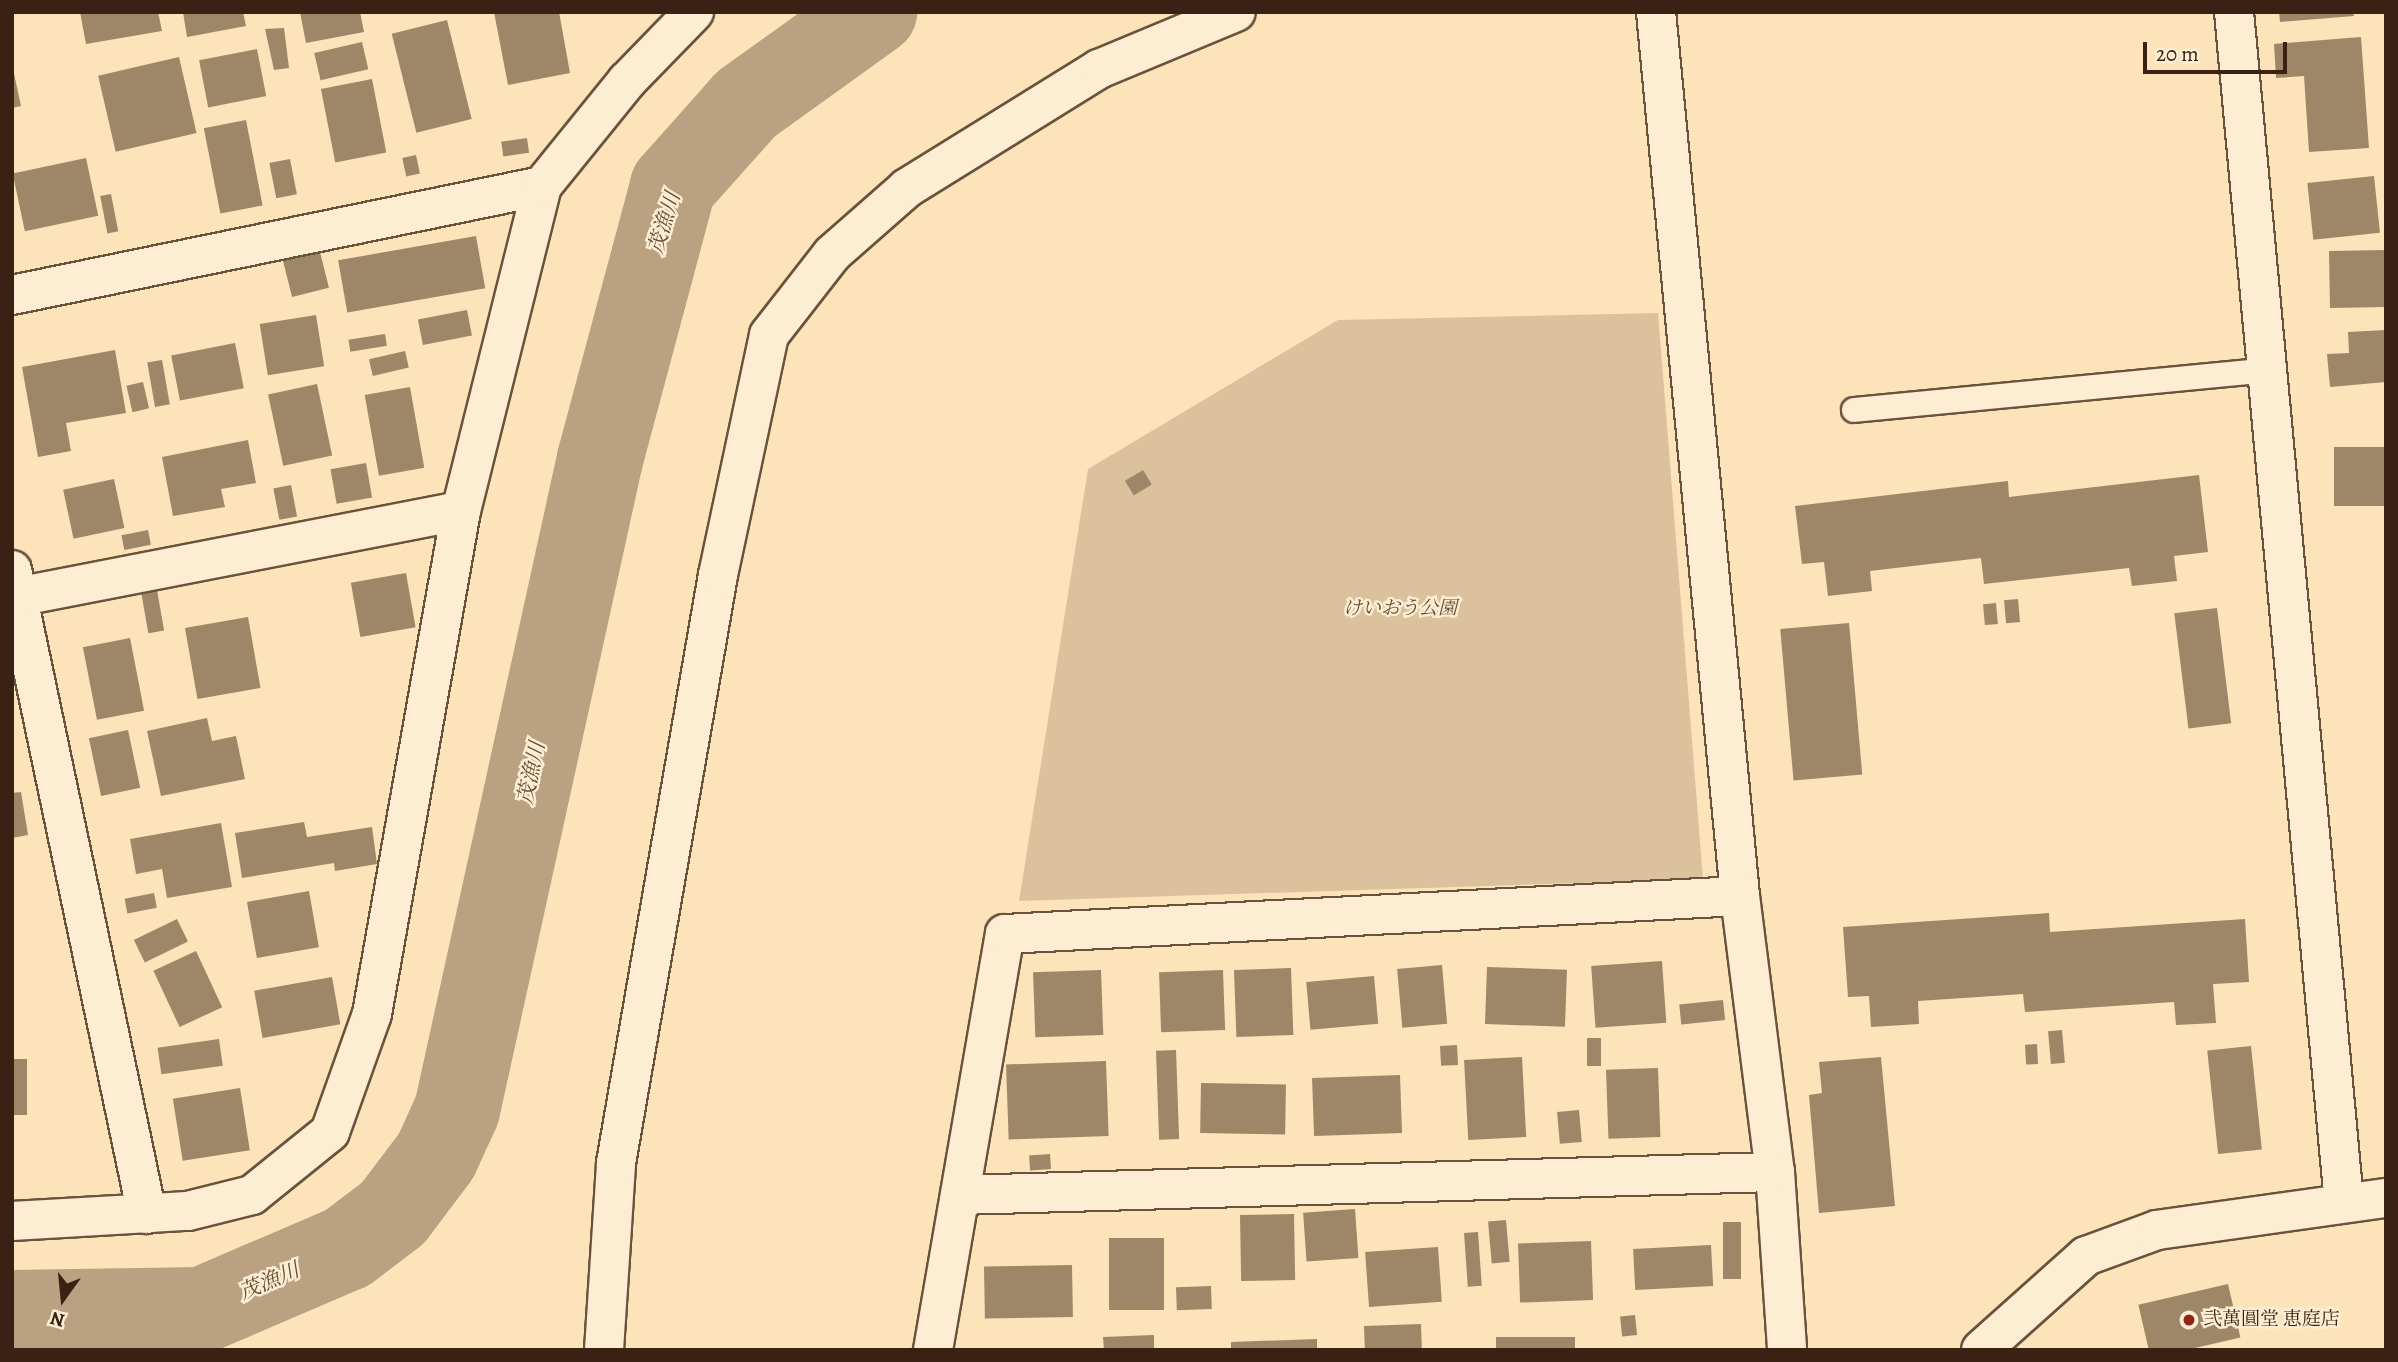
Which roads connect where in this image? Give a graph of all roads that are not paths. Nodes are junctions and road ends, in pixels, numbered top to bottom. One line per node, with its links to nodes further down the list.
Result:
1 (694, 12): 5 (street)
2 (1236, 12): 18 (street)
3 (1656, 12): 11 (street)
4 (2234, 12): 7 (street)
5 (542, 186): 6 (street); 9 (street)
6 (12, 295)
7 (2267, 370): 8 (lane); 15 (street)
8 (1854, 410)
9 (461, 510): 10 (street); 16 (street)
10 (15, 584): 16 (street)
11 (1740, 896): 12 (street); 13 (street)
12 (1775, 1172): 13 (street); 20 (street)
13 (960, 1195): 19 (street)
14 (2386, 1198): 15 (street)
15 (2344, 1203): 21 (street)
16 (148, 1214): 17 (street)
17 (12, 1221)
18 (604, 1350)
19 (933, 1350)
20 (1787, 1350)
21 (1981, 1350)

